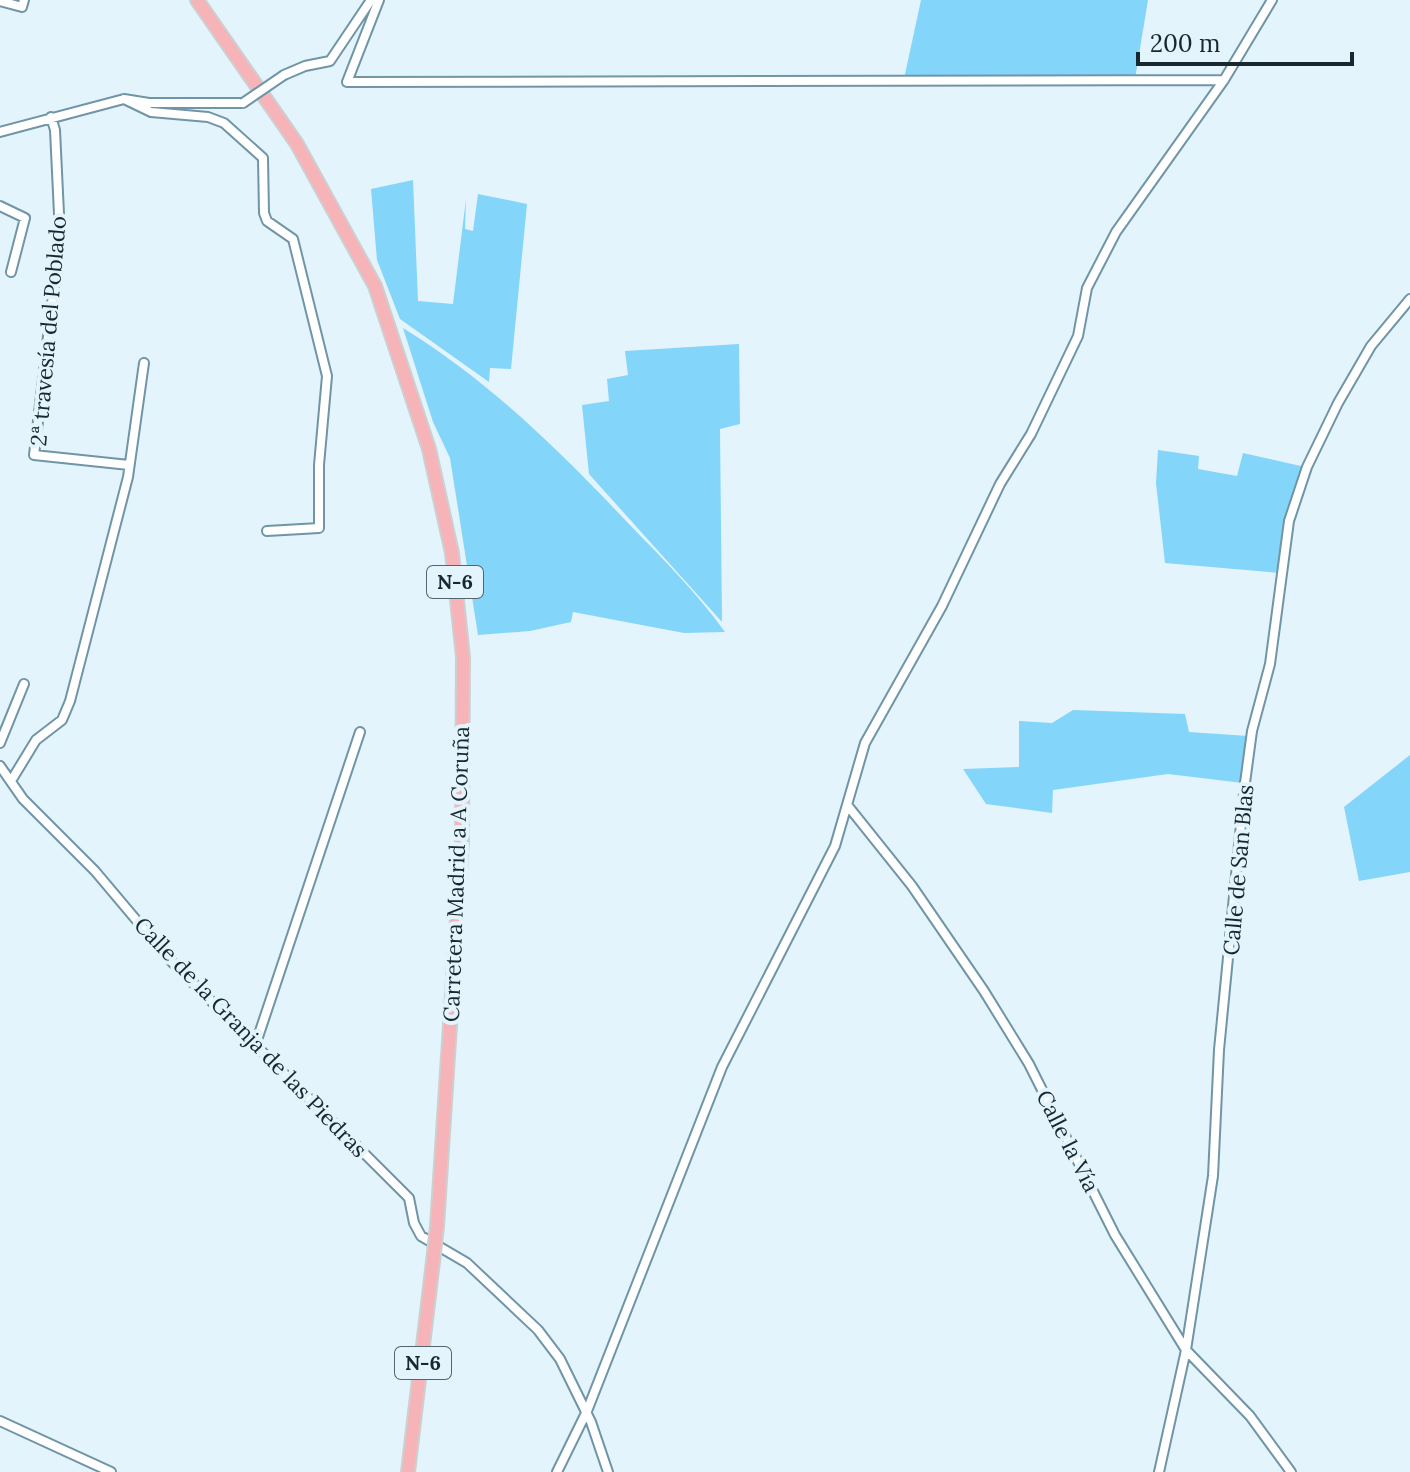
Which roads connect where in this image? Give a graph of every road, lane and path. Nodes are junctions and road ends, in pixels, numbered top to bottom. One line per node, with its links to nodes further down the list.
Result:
1 (24, 0): 6 (street)
2 (197, 0): 28 (highway, Carretera Madrid a A Coruña / N-6, bridge)
3 (371, 0): 8 (street, bridge)
4 (379, 0): 7 (street)
5 (1272, 0): 7 (street)
6 (0, 1)
7 (1224, 80): 22 (street)
8 (124, 99): 9 (street); 16 (street)
9 (51, 117): 10 (street); 15 (street, 2ª travesía del Poblado)
10 (0, 132)
11 (0, 206): 12 (street)
12 (11, 272)
13 (1410, 299): 24 (street, Calle de San Blas)
14 (144, 363): 15 (street)
15 (129, 465): 21 (street)
16 (267, 531)
17 (24, 684): 19 (street)
18 (360, 732): 23 (street)
19 (0, 743)
20 (0, 766): 21 (street, Calle de la Granja de las Piedras)
21 (11, 781): 23 (street, Calle de la Granja de las Piedras)
22 (848, 806): 24 (street, Calle la Vía); 25 (street)
23 (255, 1046): 25 (street, Calle de la Granja de las Piedras)
24 (1186, 1350): 31 (street, Calle de San Blas); 32 (street, Calle la Vía)
25 (587, 1411): 29 (street); 30 (street)
26 (0, 1421): 27 (street)
27 (111, 1472)
28 (408, 1472)
29 (557, 1472)
30 (608, 1472)
31 (1159, 1472)
32 (1291, 1472)

